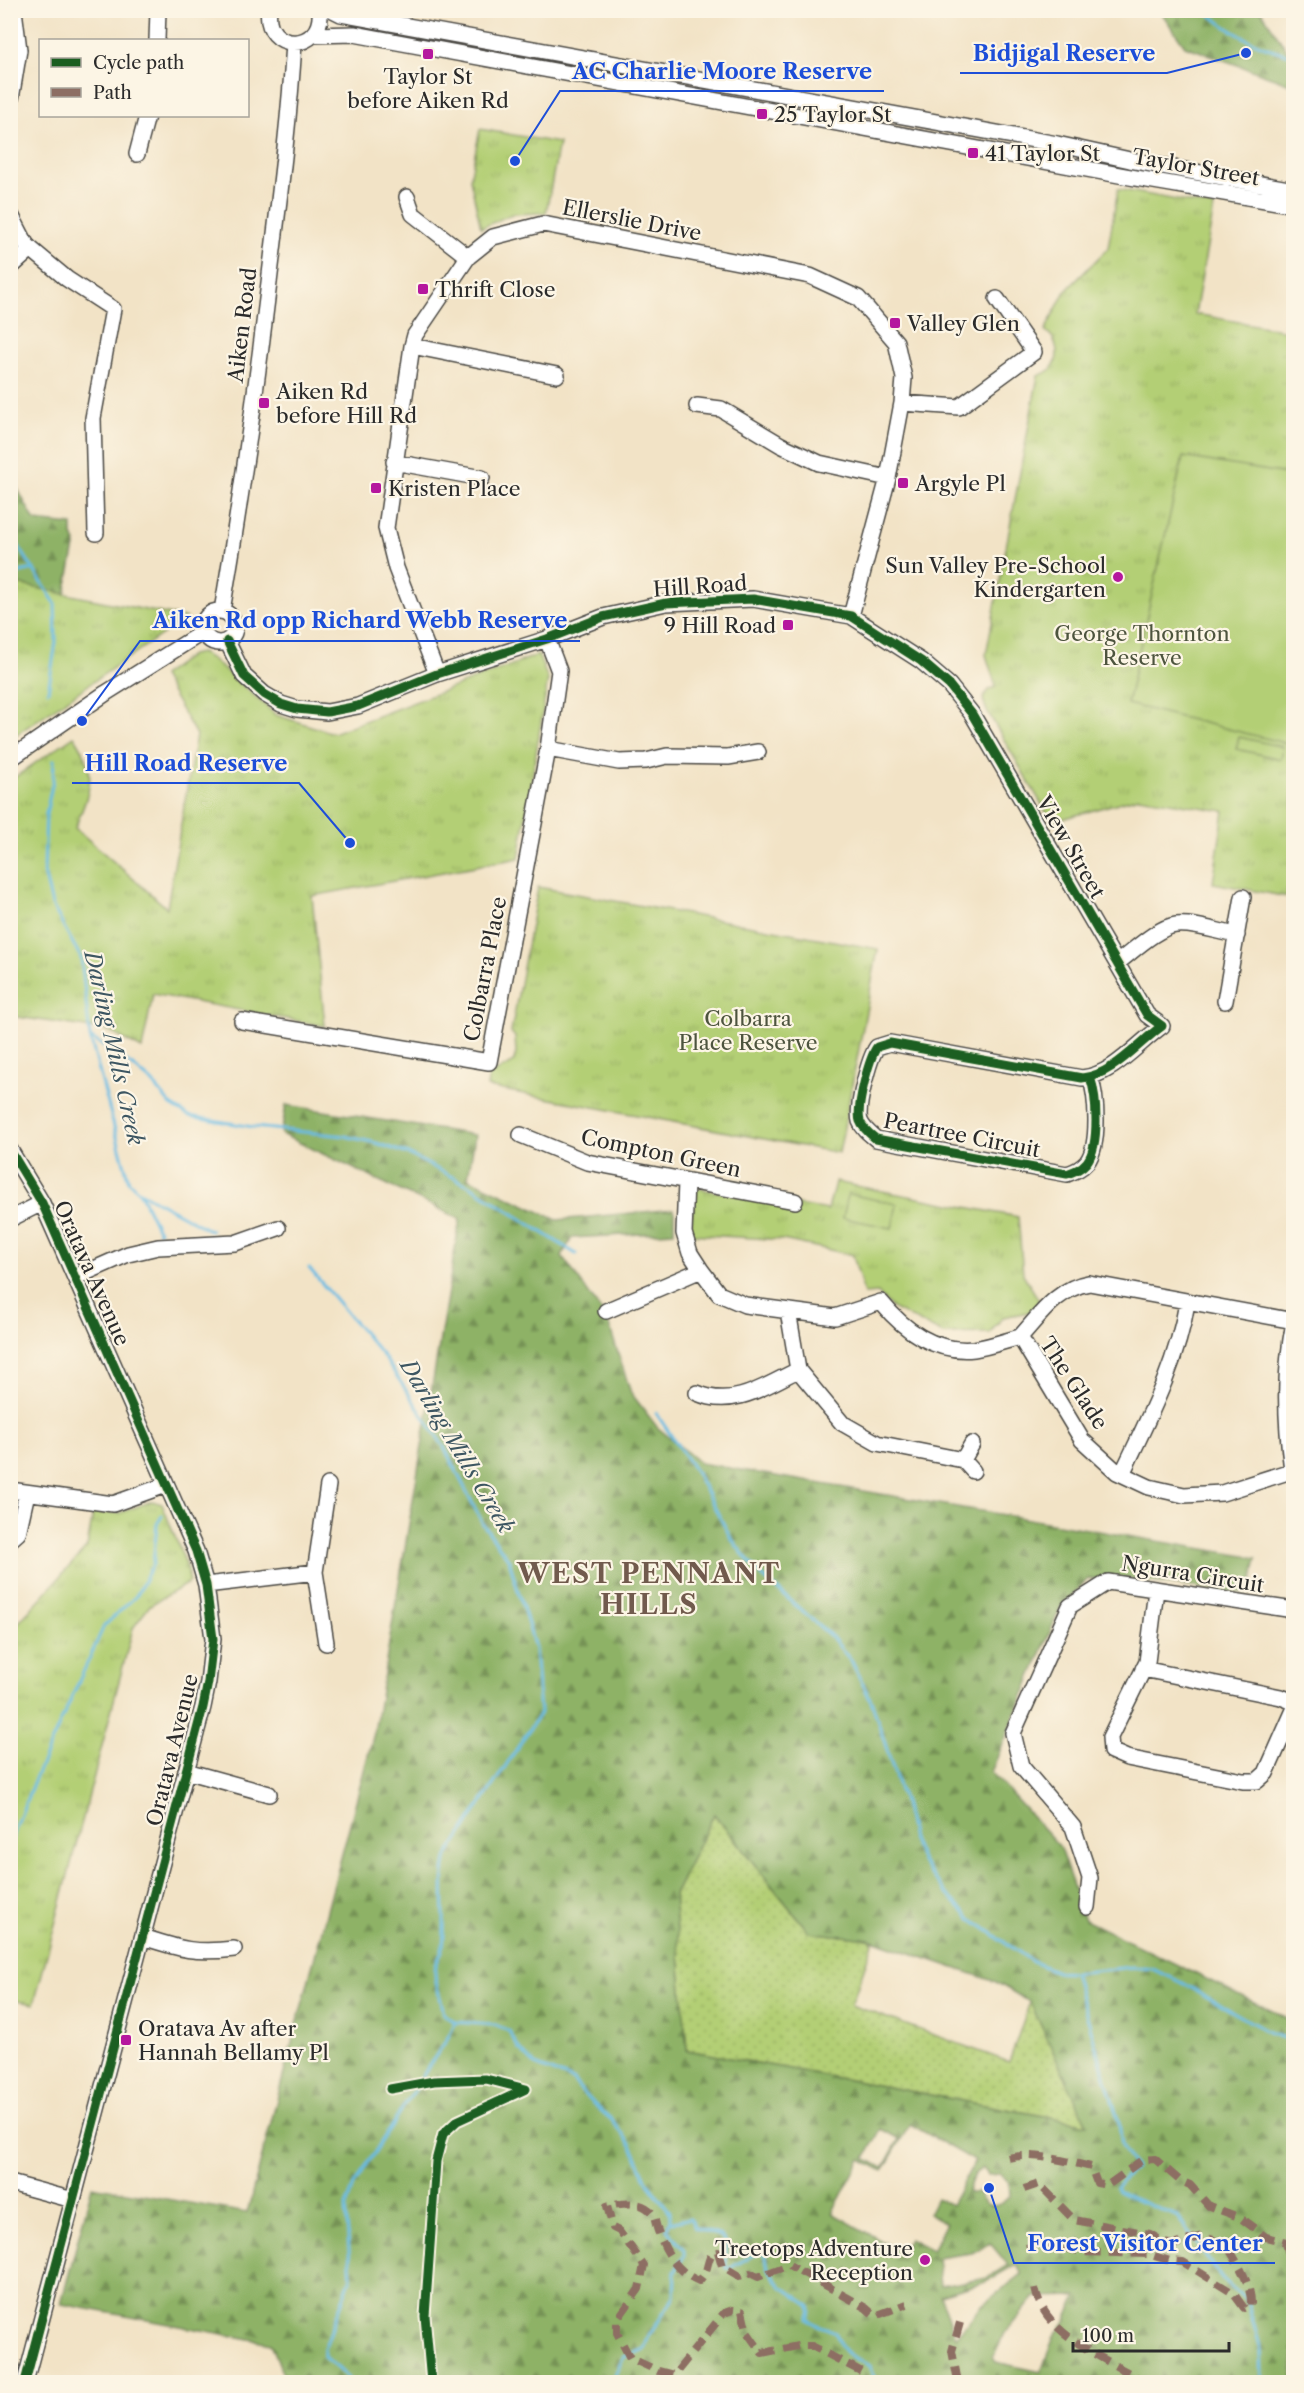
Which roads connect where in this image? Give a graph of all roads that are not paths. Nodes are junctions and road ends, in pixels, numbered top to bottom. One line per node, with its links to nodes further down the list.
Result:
1 (14, 10): 9 (street)
2 (158, 10): 7 (street)
3 (269, 10): 8 (street)
4 (320, 10): 6 (street)
5 (333, 10): 12 (street, Taylor Street)
6 (313, 35): 8 (street); 14 (street, Taylor Street)
7 (157, 39)
8 (294, 43): 28 (street, Aiken Road)
9 (10, 105)
10 (147, 117): 11 (street)
11 (137, 154)
12 (1293, 190)
13 (407, 197): 17 (street)
14 (1293, 205)
15 (10, 213): 16 (street)
16 (32, 249): 18 (street); 27 (street)
17 (468, 257): 20 (street, Ellerslie Drive); 22 (street, Ellerslie Drive)
18 (10, 268)
19 (997, 300): 22 (street)
20 (412, 346): 21 (street); 24 (street, Ellerslie Drive)
21 (557, 375)
22 (902, 403): 26 (street, Ellerslie Drive)
23 (697, 405): 26 (street)
24 (394, 462): 25 (street); 33 (street, Ellerslie Drive)
25 (482, 478)
26 (888, 478): 29 (street, Ellerslie Drive)
27 (96, 533)
28 (222, 611): 30 (street); 32 (street)
29 (851, 616): 31 (street, Hill Road); 34 (street, Hill Road)
30 (203, 632): 32 (street); 37 (street)
31 (547, 639): 33 (street, Hill Road); 35 (street, Colbarra Place)
32 (227, 641): 33 (street, Hill Road)
33 (437, 674)
34 (949, 685): 40 (street, View Street)
35 (548, 749): 36 (street); 42 (street, Colbarra Place)
36 (758, 752)
37 (10, 759)
38 (1243, 897): 39 (street)
39 (1237, 935): 40 (street); 41 (street)
40 (1117, 963): 43 (street, View Street)
41 (1225, 1000)
42 (242, 1021)
43 (1090, 1077): 43 (street, Peartree Circuit)
44 (521, 1135): 46 (street, Compton Green)
45 (10, 1150): 48 (street, Oratava Avenue)
46 (686, 1182): 47 (street, Compton Green); 51 (street)
47 (795, 1201)
48 (42, 1203): 49 (street); 52 (street, Oratava Avenue)
49 (10, 1219)
50 (278, 1228): 52 (street)
51 (701, 1270): 54 (street); 55 (street)
52 (76, 1277): 65 (street, Oratava Avenue)
53 (1187, 1303): 56 (street); 57 (street); 64 (street)
54 (606, 1311)
55 (788, 1311): 57 (street); 58 (street)
56 (1293, 1322): 62 (street)
57 (1020, 1337): 64 (street, The Glade)
58 (798, 1370): 59 (street); 61 (street)
59 (697, 1393)
60 (972, 1444): 61 (street)
61 (963, 1460): 63 (street)
62 (1293, 1470): 64 (street, The Glade)
63 (973, 1472)
64 (1122, 1474)
65 (166, 1485): 68 (street); 71 (street, Oratava Avenue)
66 (328, 1485): 70 (street)
67 (10, 1490): 68 (street)
68 (27, 1493): 69 (street)
69 (10, 1540)
70 (315, 1572): 71 (street); 74 (street)
71 (206, 1585): 78 (street, Oratava Avenue)
72 (1156, 1590): 73 (street, Ngurra Circuit); 75 (street); 80 (street, Ngurra Circuit)
73 (1293, 1610)
74 (326, 1643)
75 (1143, 1669): 76 (street); 77 (street)
76 (1293, 1702)
77 (1293, 1710)
78 (186, 1771): 79 (street); 81 (street, Oratava Avenue)
79 (269, 1794)
80 (1087, 1907)
81 (143, 1938): 82 (street); 84 (street, Oratava Avenue)
82 (234, 1949)
83 (10, 2183): 84 (street)
84 (73, 2200): 85 (street, Oratava Avenue)
85 (25, 2382)

